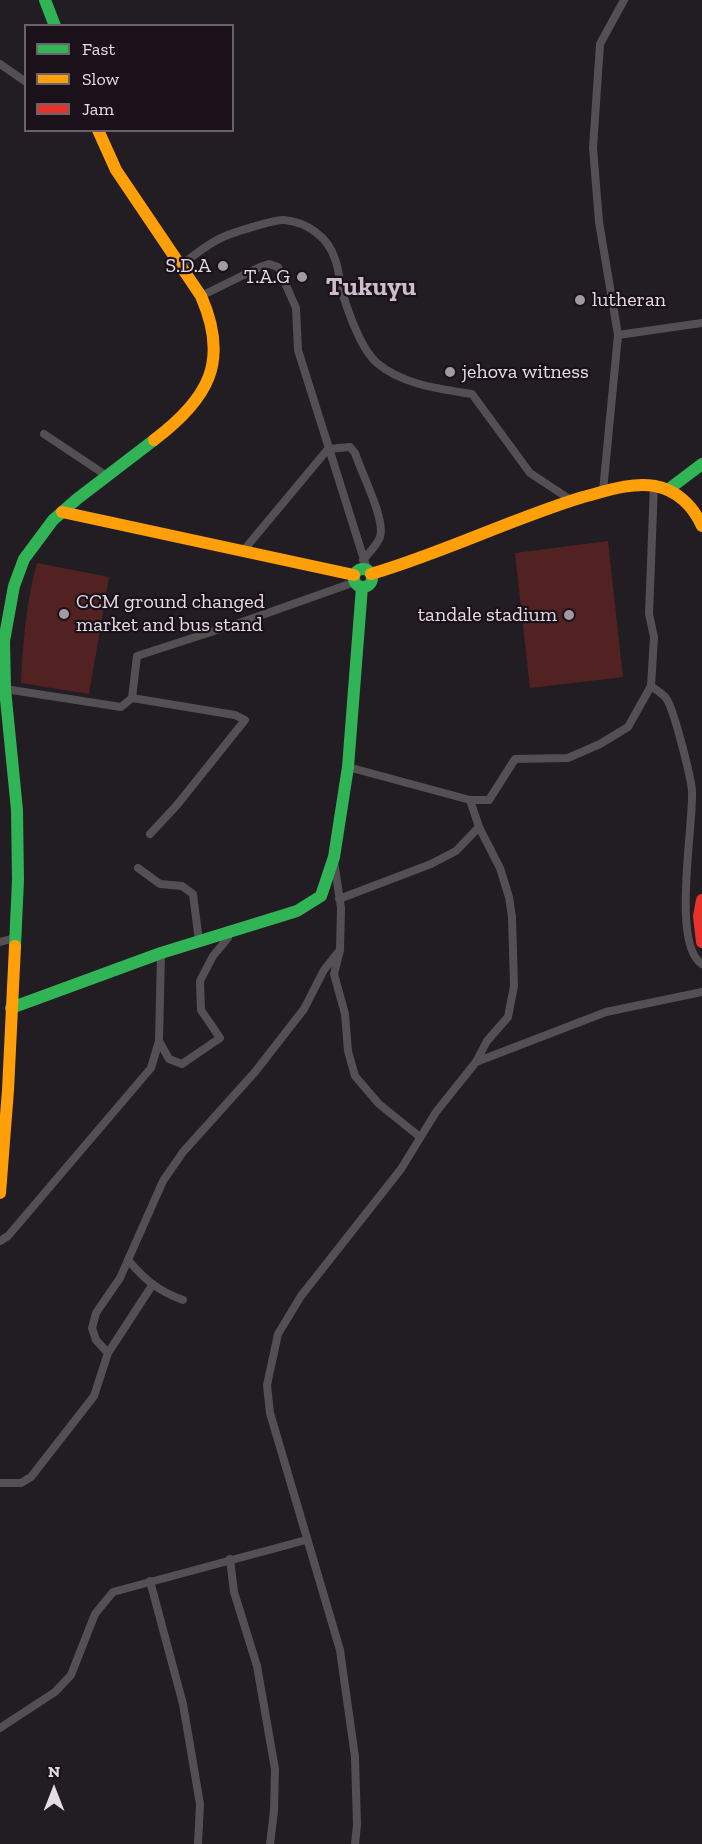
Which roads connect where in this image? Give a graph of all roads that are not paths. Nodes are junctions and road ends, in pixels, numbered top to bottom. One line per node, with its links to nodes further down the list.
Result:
1 (45, 0): 3 (main road)
2 (624, 0): 10 (street)
3 (54, 24)
4 (0, 64): 5 (street)
5 (24, 81)
6 (97, 132): 7 (main road)
7 (181, 265): 8 (main road); 18 (street)
8 (201, 296): 12 (street); 14 (main road)
9 (702, 323): 10 (street)
10 (618, 335): 17 (street)
11 (44, 434): 14 (street)
12 (328, 449): 21 (street); 22 (street); 22 (street)
13 (702, 464): 16 (main road)
14 (106, 476): 19 (main road)
15 (654, 485): 16 (main road); 17 (main road); 24 (street)
16 (669, 489): 20 (main road)
17 (603, 491): 18 (main road)
18 (570, 500): 22 (main road)
19 (62, 512): 21 (main road); 25 (main road)
20 (702, 526)
21 (243, 551): 23 (main road)
22 (367, 567): 23 (main road)
23 (357, 581): 26 (street); 27 (main road)
24 (651, 686): 28 (street); 42 (street)
25 (2, 689): 26 (street); 36 (main road)
26 (132, 698): 30 (street)
27 (348, 767): 28 (street); 31 (main road)
28 (470, 800): 29 (street)
29 (479, 827): 33 (street); 47 (street)
30 (150, 834)
31 (333, 857): 33 (street); 35 (main road)
32 (138, 868): 37 (street)
33 (339, 899): 40 (street)
34 (702, 900): 39 (main road)
35 (228, 932): 37 (main road); 45 (street)
36 (15, 938): 38 (street); 44 (main road)
37 (199, 941): 41 (main road)
38 (0, 942)
39 (702, 942)
40 (340, 950): 48 (street); 52 (street)
41 (162, 953): 44 (main road); 45 (street)
42 (702, 964)
43 (702, 992): 47 (street)
44 (11, 1008): 46 (main road)
45 (159, 1041): 51 (street)
46 (5, 1059): 49 (main road)
47 (476, 1062): 48 (street)
48 (420, 1137): 57 (street)
49 (2, 1153): 50 (main road)
50 (0, 1192)
51 (0, 1241)
52 (128, 1260): 53 (street); 55 (street)
53 (153, 1284): 54 (street); 55 (street)
54 (183, 1300)
55 (108, 1353): 56 (street)
56 (0, 1483)
57 (306, 1540): 58 (street); 63 (street)
58 (230, 1559): 59 (street); 62 (street)
59 (150, 1581): 60 (street); 61 (street)
60 (0, 1728)
61 (198, 1844)
62 (270, 1844)
63 (355, 1844)

